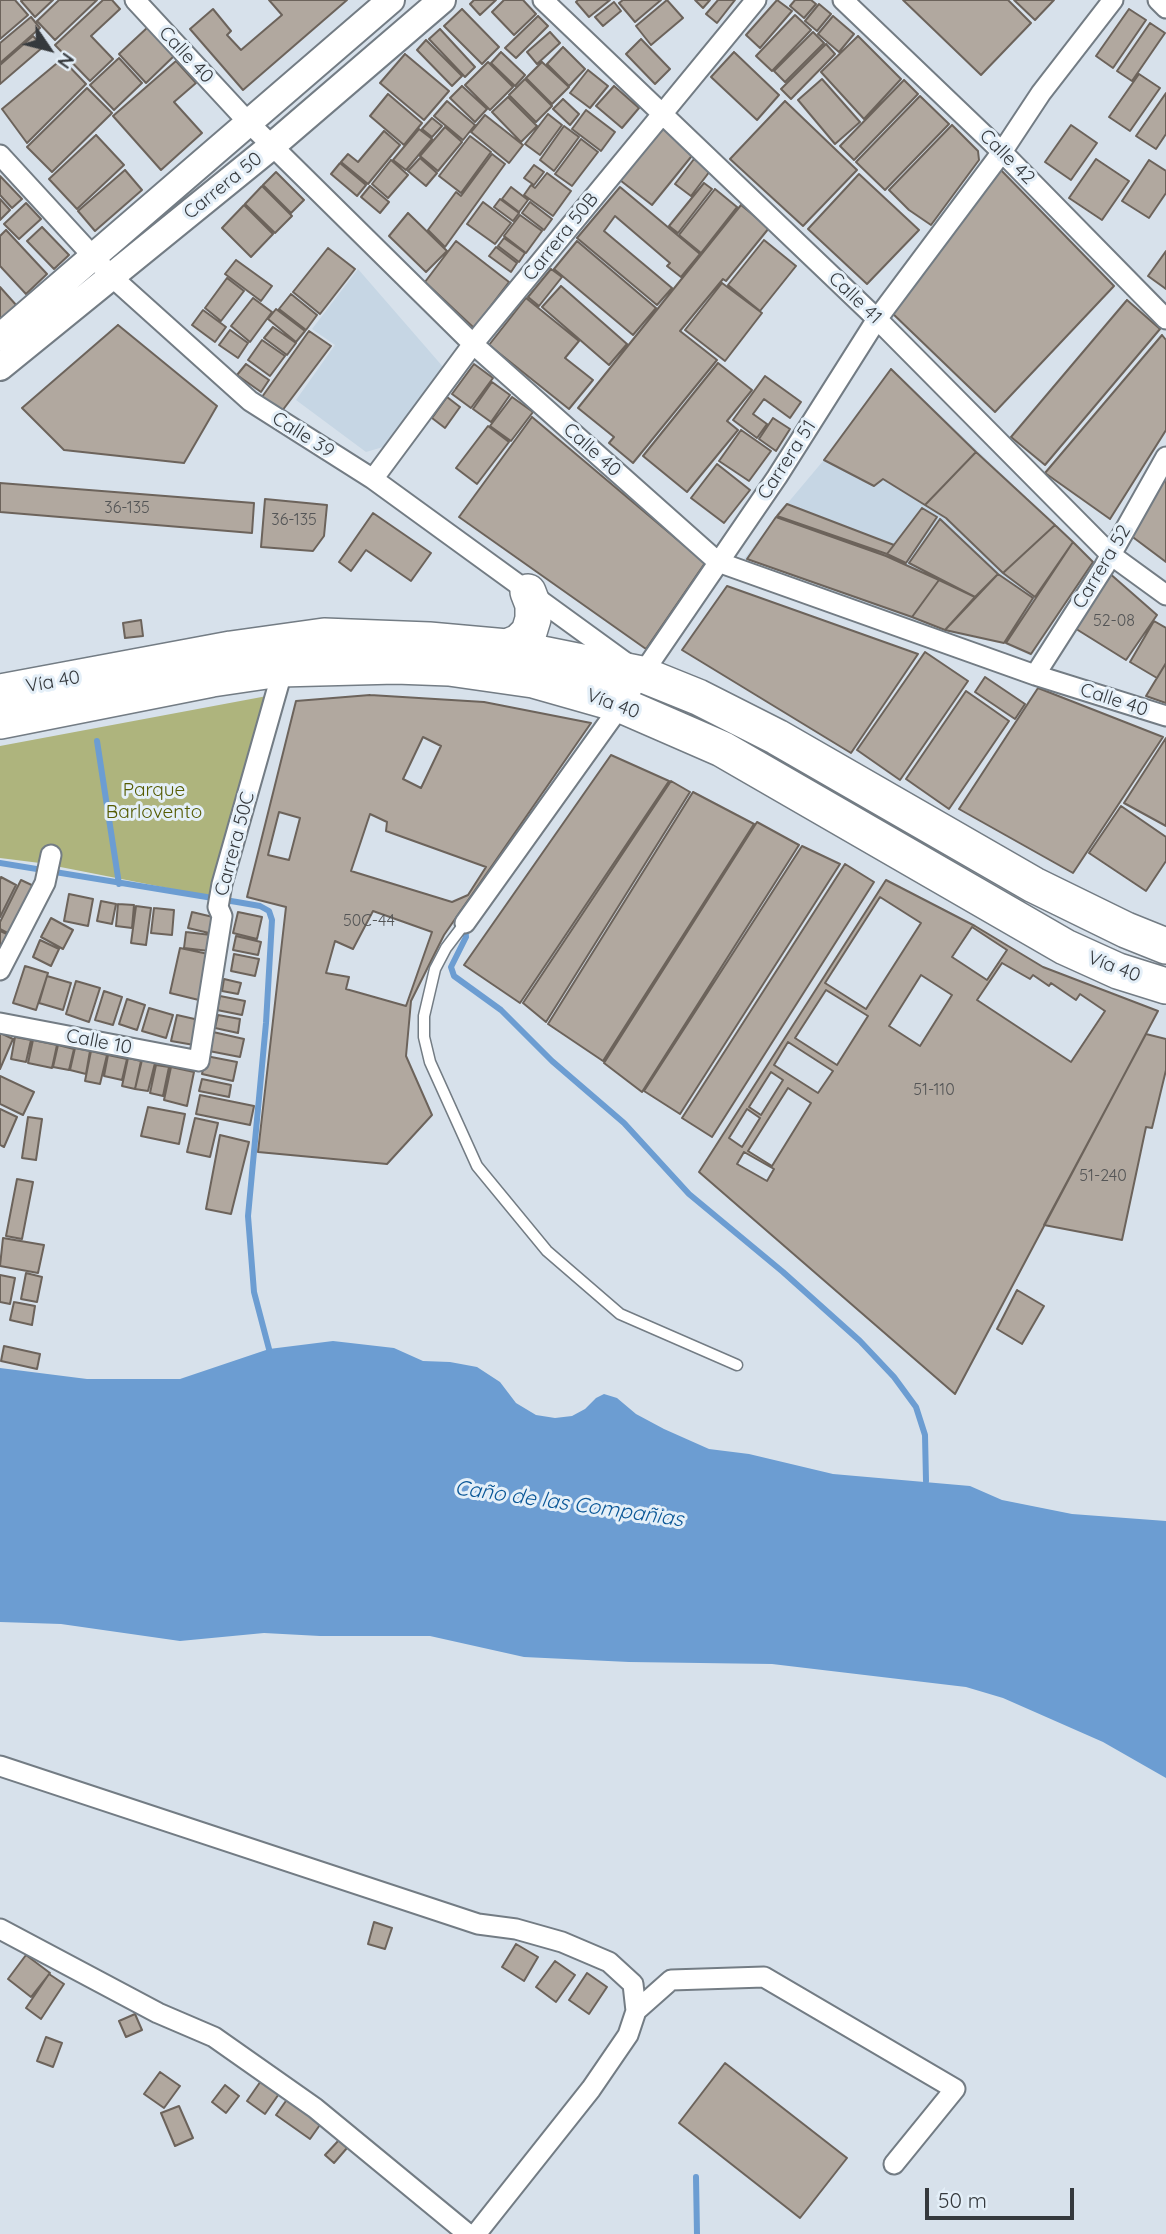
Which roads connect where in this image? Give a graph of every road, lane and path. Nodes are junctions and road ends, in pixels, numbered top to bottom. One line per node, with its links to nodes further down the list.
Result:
1 (135, 0): 11 (street, Calle 40)
2 (391, 0): 11 (street, Carrera 50)
3 (442, 0): 12 (street, Carrera 50)
4 (542, 0): 10 (street, Calle 41)
5 (756, 0): 10 (street, Carrera 50B)
6 (844, 0): 13 (street, Calle 42)
7 (1113, 0): 13 (street, Carrera 51)
8 (1158, 0): 9 (street)
9 (1166, 8)
10 (662, 113): 18 (street, Calle 41); 20 (street, Carrera 50B)
11 (247, 122): 12 (street, Calle 40); 15 (street, Carrera 50)
12 (272, 146): 16 (street, Carrera 50); 20 (street, Calle 40)
13 (1002, 152): 17 (street, Calle 42); 18 (street, Carrera 51)
14 (0, 155): 15 (street, Calle 39)
15 (93, 257): 16 (street, Calle 39); 19 (street, Carrera 50)
16 (112, 276): 21 (street, Carrera 50); 23 (street, Calle 39)
17 (1166, 318)
18 (877, 319): 24 (street, Calle 41); 25 (street, Carrera 51)
19 (0, 337)
20 (473, 344): 23 (street, Carrera 50B); 25 (street, Calle 40)
21 (0, 367)
22 (1166, 457): 24 (street, Carrera 52)
23 (373, 479): 26 (street, Calle 39)
24 (1111, 555): 27 (street, Calle 41); 31 (street, Carrera 52)
25 (718, 562): 30 (street, Carrera 51); 31 (street, Calle 40)
26 (528, 592): 28 (highway); 30 (street, Calle 39)
27 (1166, 595)
28 (507, 647): 30 (highway, Vía 40); 32 (highway, Vía 40)
29 (280, 669): 33 (highway, Vía 40); 35 (highway, Vía 40); 42 (street, Carrera 50C)
30 (642, 674): 33 (street, Carrera 51); 38 (highway, Vía 40)
31 (1035, 675): 34 (street, Calle 40)
32 (0, 692)
33 (621, 705): 37 (street, Carrera 51); 40 (highway, Vía 40)
34 (1166, 716)
35 (0, 721)
36 (51, 855): 39 (street)
37 (465, 922): 43 (lane)
38 (1166, 946)
39 (0, 970)
40 (1166, 986)
41 (0, 1023): 42 (street, Calle 10)
42 (199, 1061)
43 (737, 1365)
44 (0, 1766): 46 (street)
45 (0, 1929): 48 (street)
46 (636, 2011): 47 (street); 49 (street)
47 (894, 2164)
48 (468, 2234)
49 (476, 2234)

